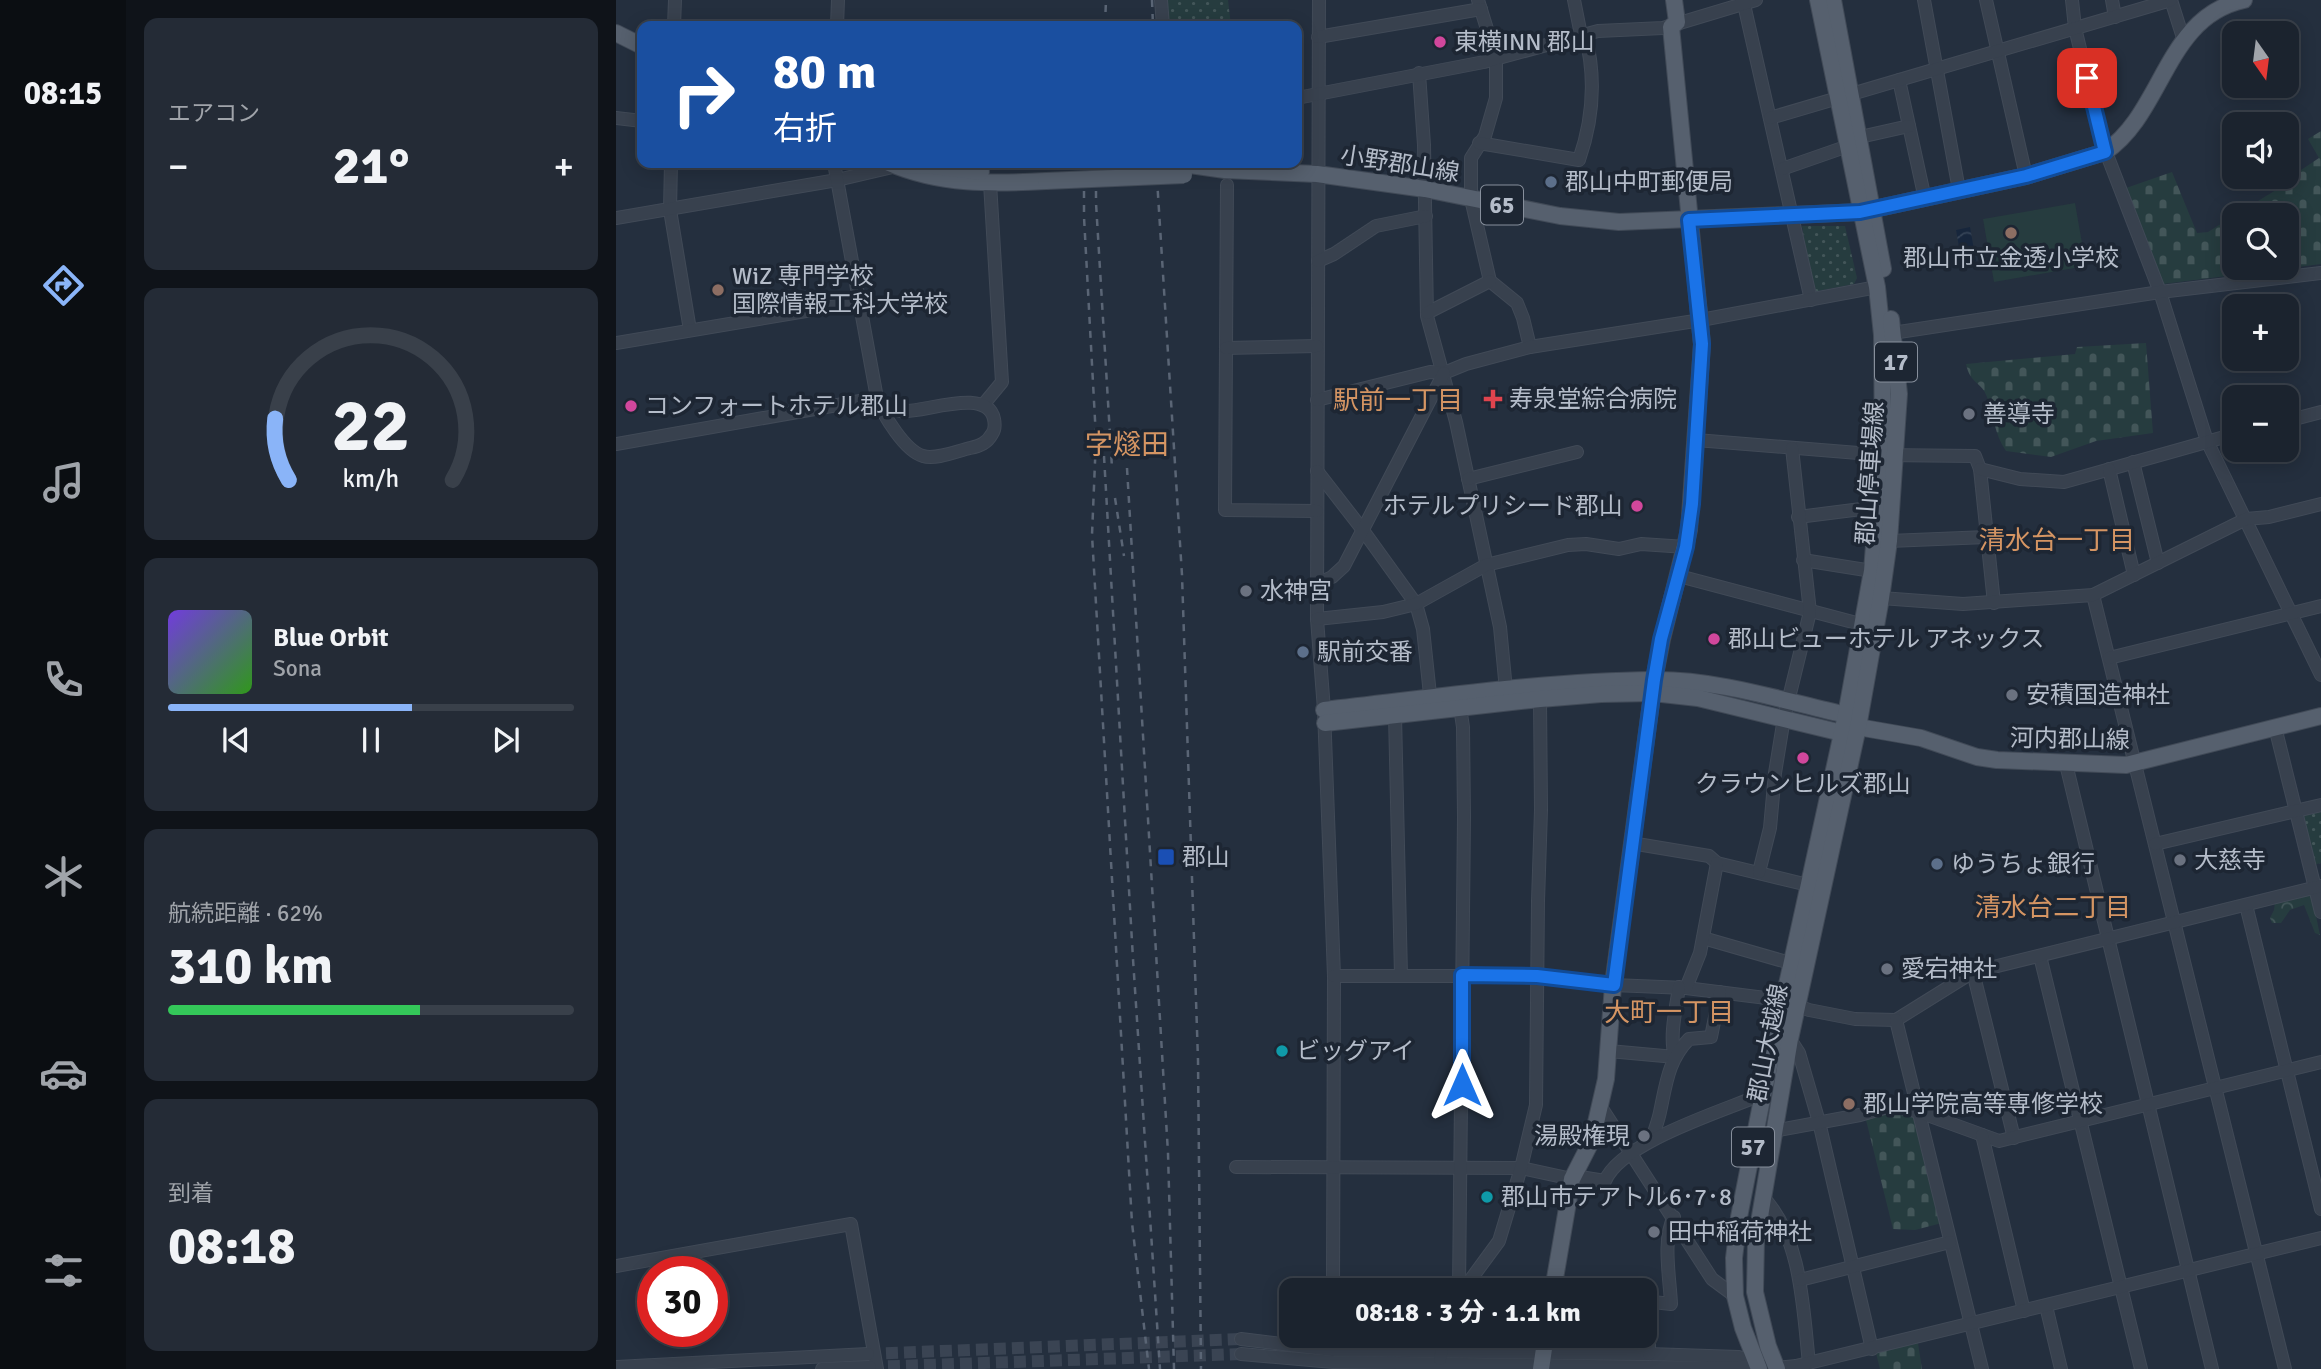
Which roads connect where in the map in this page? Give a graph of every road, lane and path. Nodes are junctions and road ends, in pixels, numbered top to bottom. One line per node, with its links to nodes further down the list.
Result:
1 (675, 0): 18 (street)
2 (838, 0): 19 (street)
3 (1161, 0): 20 (street)
4 (1319, 0): 25 (street)
5 (1574, 0): 24 (street)
6 (1674, 0): 21 (main road)
7 (1818, 0): 34 (main road, 郡山停車場線 / 17)
8 (1833, 0): 34 (main road, 郡山停車場線 / 17)
9 (1924, 0): 30 (street)
10 (1986, 0): 28 (street)
11 (2072, 0): 22 (street)
12 (2112, 0): 17 (street)
13 (2171, 0): 17 (street); 26 (street)
14 (2244, 0): 26 (main road)
15 (1748, 2): 21 (street); 37 (street)
16 (1480, 4): 25 (street); 29 (street)
17 (2115, 17): 22 (street)
18 (674, 21)
19 (837, 21)
20 (1163, 21)
21 (1677, 22): 24 (street); 65 (main road)
22 (2076, 29): 28 (street); 42 (street)
23 (616, 33): 27 (main road)
24 (1583, 35): 29 (street); 41 (street)
25 (1318, 37): 33 (street)
26 (2184, 41): 42 (main road)
27 (637, 44)
28 (1998, 51): 30 (street); 52 (street)
29 (1496, 58): 31 (street); 41 (street)
30 (1935, 69): 32 (street); 57 (street)
31 (1419, 73): 33 (street); 56 (street)
32 (1899, 80): 34 (street); 39 (street)
33 (1319, 94): 35 (street); 50 (street)
34 (1845, 95): 37 (street); 40 (main road, 郡山停車場線 / 17)
35 (1302, 97)
36 (616, 118): 38 (street)
37 (1770, 118): 48 (street)
38 (637, 120)
39 (1909, 125): 40 (street); 59 (street)
40 (1854, 142): 48 (street); 61 (main road, 郡山停車場線 / 17)
41 (1479, 144): 58 (street)
42 (2105, 152): 52 (main road, 小野郡山線); 70 (street)
43 (671, 168): 60 (street)
44 (835, 168): 54 (street)
45 (878, 168): 54 (street)
46 (904, 168): 55 (main road, 小野郡山線 / 65)
47 (951, 168): 51 (main road, 小野郡山線 / 65)
48 (1782, 169): 62 (street)
49 (1183, 170): 51 (main road, 小野郡山線 / 65, bridge); 53 (main road, 小野郡山線 / 65)
50 (1317, 174): 53 (main road, 小野郡山線 / 65); 56 (main road, 小野郡山線 / 65); 66 (street)
51 (1047, 176): 55 (main road, 小野郡山線 / 65)
52 (2026, 176): 57 (main road, 小野郡山線)
53 (1226, 178): 80 (street)
54 (837, 180): 60 (street); 72 (street)
55 (990, 183): 84 (street)
56 (1425, 189): 58 (main road, 小野郡山線 / 65); 63 (street)
57 (1959, 190): 59 (main road, 小野郡山線)
58 (1471, 199): 65 (main road, 小野郡山線 / 65); 68 (street)
59 (1925, 199): 61 (main road, 小野郡山線)
60 (670, 209): 64 (street); 75 (street)
61 (1867, 211): 62 (main road, 小野郡山線 / 65); 69 (main road, 郡山停車場線 / 17); 76 (main road, 郡山停車場線 / 17)
62 (1793, 214): 65 (main road, 小野郡山線 / 65); 71 (street)
63 (1426, 216): 66 (street); 73 (street)
64 (616, 218)
65 (1689, 220): 74 (main road)
66 (1318, 261): 78 (street)
67 (2321, 273): 70 (street)
68 (1490, 281): 73 (street); 79 (street)
69 (1877, 286): 71 (street); 76 (main road, 郡山停車場線 / 17)
70 (2160, 292): 76 (street); 89 (street)
71 (1811, 300): 74 (street)
72 (860, 302): 75 (street); 82 (street)
73 (1427, 313): 81 (street)
74 (1701, 320): 79 (street); 88 (main road)
75 (690, 330): 77 (street)
76 (1888, 334): 93 (main road, 郡山停車場線 / 17)
77 (616, 343)
78 (1317, 346): 80 (street); 83 (street)
79 (1530, 347): 81 (street)
80 (1226, 348): 101 (street)
81 (1444, 373): 83 (street); 98 (street); 104 (street)
82 (877, 398): 84 (street); 84 (street); 90 (street)
83 (1317, 400): 97 (street)
84 (983, 405)
85 (2321, 412): 86 (street)
86 (2299, 418)
87 (2222, 437): 89 (street)
88 (1696, 440): 91 (street); 107 (main road)
89 (2207, 441): 94 (street); 103 (street)
90 (616, 444)
91 (1792, 448): 93 (street); 102 (street)
92 (1577, 452): 98 (street)
93 (1890, 455): 95 (street); 100 (main road, 郡山停車場線 / 17); 106 (main road, 郡山停車場線 / 17)
94 (2133, 462): 96 (street); 109 (street)
95 (1980, 469): 96 (street); 105 (street)
96 (2109, 469): 112 (street)
97 (1317, 471): 101 (street); 104 (street)
98 (1468, 479): 110 (street)
99 (2321, 504): 103 (street)
100 (1877, 507): 102 (street); 111 (main road, 郡山停車場線 / 17)
101 (1317, 511): 114 (street)
102 (1798, 517): 108 (street)
103 (2246, 519): 109 (street); 121 (street)
104 (1362, 529): 114 (street); 118 (street)
105 (1987, 537): 106 (street); 117 (street)
106 (1889, 541): 116 (main road, 郡山停車場線 / 17)
107 (1686, 547): 110 (street); 113 (main road)
108 (1804, 560): 111 (street); 120 (street)
109 (2158, 563): 112 (street)
110 (1486, 565): 118 (street); 127 (street)
111 (1872, 571): 123 (main road, 郡山停車場線 / 17)
112 (2134, 575): 115 (street)
113 (1679, 576): 120 (street); 126 (main road)
114 (1317, 584): 122 (street)
115 (2093, 595): 117 (street); 124 (street)
116 (1881, 598): 117 (street); 135 (main road, 郡山停車場線 / 17)
117 (1994, 603)
118 (1416, 604): 122 (street); 129 (street)
119 (2321, 606): 121 (street)
120 (1810, 612): 123 (street); 131 (street)
121 (2291, 614): 124 (street); 125 (street)
122 (1317, 619): 134 (street)
123 (1864, 625): 135 (main road, 郡山停車場線 / 17)
124 (2109, 658): 138 (street)
125 (2321, 675)
126 (1654, 686): 127 (main road); 128 (main road); 131 (main road, 河内郡山線); 141 (main road)
127 (1506, 690): 129 (main road)
128 (1540, 699): 130 (main road); 158 (street)
129 (1431, 705): 130 (main road); 132 (main road); 134 (main road)
130 (1460, 707): 155 (street)
131 (1786, 710): 135 (main road, 河内郡山線); 144 (street)
132 (1395, 715): 134 (main road); 157 (street)
133 (2321, 716): 136 (main road, 河内郡山線)
134 (1324, 717): 156 (street)
135 (1849, 725): 137 (main road, 河内郡山線); 145 (main road, 郡山大越線 / 57); 162 (main road, 郡山大越線 / 57)
136 (2275, 727): 138 (main road, 河内郡山線); 140 (street)
137 (2066, 764): 138 (main road, 河内郡山線); 151 (street)
138 (2134, 764): 142 (street)
139 (2321, 805): 140 (street)
140 (2296, 811): 142 (street); 146 (street)
141 (1631, 843): 143 (street); 159 (main road)
142 (2155, 844): 149 (street)
143 (1717, 863): 144 (street); 150 (street)
144 (1759, 872): 145 (street)
145 (1808, 886): 153 (main road, 郡山大越線 / 57)
146 (2318, 887): 147 (street); 148 (street)
147 (2246, 905): 149 (street); 168 (street)
148 (2321, 912)
149 (2176, 923): 151 (street); 169 (street)
150 (1703, 938): 153 (street); 160 (street)
151 (2107, 940): 152 (street); 171 (street)
152 (2040, 956): 154 (street); 174 (street)
153 (1790, 963): 162 (main road, 郡山大越線 / 57)
154 (1973, 972): 163 (street); 178 (street)
155 (1462, 975): 157 (street); 158 (street); 183 (street)
156 (1334, 976): 157 (street); 181 (street)
157 (1401, 976)
158 (1537, 976): 159 (street); 184 (street)
159 (1614, 985): 160 (street); 165 (main road)
160 (1683, 988): 161 (street); 166 (street)
161 (1720, 992): 162 (street); 166 (street)
162 (1790, 1003): 163 (street); 164 (main road, 郡山大越線 / 57); 170 (main road, 郡山大越線 / 57)
163 (1896, 1020): 173 (street)
164 (1790, 1039): 175 (street); 176 (main road, 郡山大越線 / 57)
165 (1609, 1051): 166 (street); 172 (main road)
166 (1675, 1057): 179 (street)
167 (2321, 1062): 168 (street)
168 (2287, 1070): 169 (street); 187 (street)
169 (2216, 1087): 171 (street); 191 (street)
170 (1763, 1094): 179 (street); 201 (main road, 郡山大越線 / 57)
171 (2147, 1104): 174 (street); 194 (street)
172 (1601, 1107): 180 (street); 185 (main road)
173 (1919, 1112): 175 (street); 177 (street); 190 (street)
174 (2080, 1121): 178 (street); 200 (street)
175 (1819, 1122): 176 (street); 192 (street)
176 (1773, 1130): 186 (main road, 郡山大越線 / 57)
177 (1982, 1135): 178 (street); 204 (street)
178 (2014, 1138)
179 (1652, 1140): 180 (street)
180 (1631, 1151): 185 (street); 188 (street)
181 (1332, 1166): 182 (street); 183 (street); 195 (street)
182 (1236, 1167)
183 (1461, 1167): 184 (street); 196 (street)
184 (1521, 1168): 185 (street); 197 (street)
185 (1573, 1177): 198 (main road)
186 (1763, 1197): 199 (street); 219 (main road, 郡山大越線 / 57)
187 (2321, 1209)
188 (1674, 1217): 201 (street); 202 (street)
189 (2321, 1238): 191 (street)
190 (1951, 1242): 192 (street); 205 (street)
191 (2257, 1253): 194 (street); 225 (street)
192 (1854, 1265): 199 (street); 208 (street)
193 (616, 1266): 213 (street)
194 (2188, 1270): 200 (street); 224 (street)
195 (1333, 1278)
196 (1461, 1278)
197 (1471, 1278)
198 (1555, 1278)
199 (1800, 1280): 215 (street)
200 (2120, 1288): 203 (street); 223 (street)
201 (1735, 1296): 217 (main road, 郡山大越線 / 57)
202 (1657, 1302)
203 (2046, 1306): 204 (street); 222 (street)
204 (2024, 1311): 205 (street)
205 (1970, 1325): 208 (street); 221 (street)
206 (1241, 1339): 211 (street)
207 (1649, 1348): 210 (street)
208 (1872, 1349): 215 (street)
209 (1241, 1354): 211 (street)
210 (1649, 1354): 214 (street); 217 (street)
211 (1333, 1360): 212 (street)
212 (1439, 1361): 214 (street)
213 (872, 1363): 216 (street); 220 (street)
214 (1542, 1363): 218 (street)
215 (1809, 1363): 219 (street)
216 (616, 1367)
217 (1758, 1367): 218 (street); 219 (street)
218 (1659, 1368)
219 (1777, 1368)
220 (822, 1369)
221 (1982, 1369)
222 (2061, 1369)
223 (2141, 1369)
224 (2212, 1369)
225 (2285, 1369)

